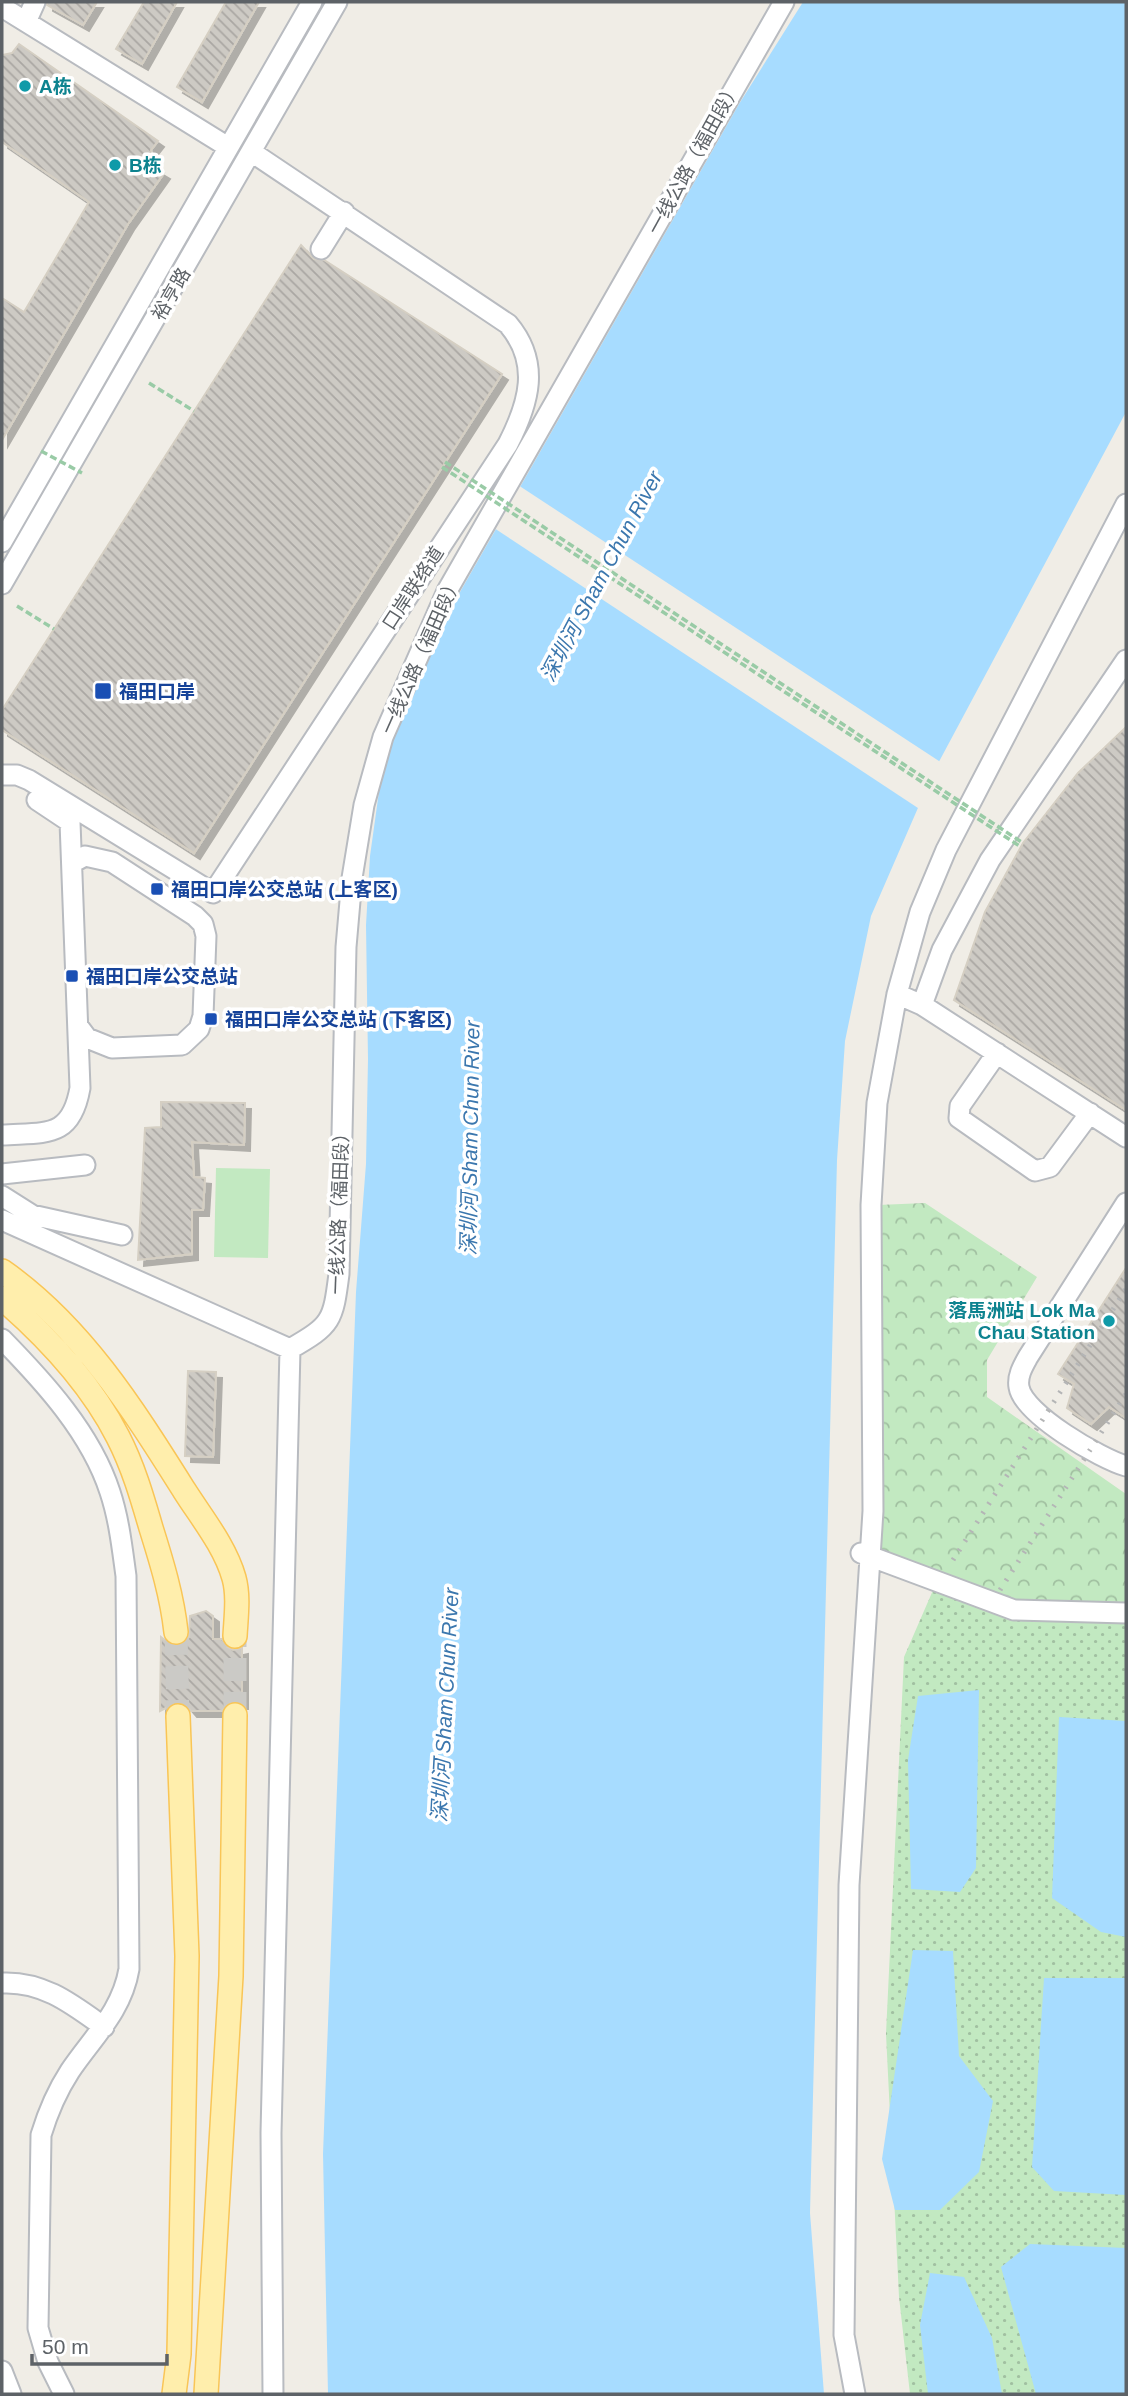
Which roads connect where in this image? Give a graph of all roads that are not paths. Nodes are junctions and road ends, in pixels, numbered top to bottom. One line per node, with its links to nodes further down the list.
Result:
1 (35, 2): 6 (street)
2 (312, 2): 7 (street, 裕亨路)
3 (337, 2): 8 (street, 裕亨路)
4 (784, 2): 33 (street, 一线公路（福田段）)
5 (2, 7): 6 (street)
6 (26, 22): 7 (street)
7 (229, 147): 12 (street, 裕亨路)
8 (253, 153): 9 (street, 口岸联络道); 13 (street, 裕亨路)
9 (344, 212): 10 (street); 15 (street, 口岸联络道)
10 (321, 249)
11 (1126, 504): 17 (street)
12 (2, 542)
13 (2, 584)
14 (1126, 660): 18 (street)
15 (2, 775): 16 (street)
16 (72, 863): 19 (street); 19 (street)
17 (897, 994): 18 (street); 35 (street)
18 (922, 1005): 20 (street)
19 (78, 1026): 22 (street)
20 (997, 1054): 21 (street); 21 (street)
21 (1090, 1113): 23 (street)
22 (2, 1135)
23 (1126, 1137)
24 (85, 1165): 25 (street)
25 (2, 1174)
26 (2, 1196): 29 (street)
27 (1126, 1203): 34 (street)
28 (2, 1220): 33 (street)
29 (122, 1235)
30 (2, 1271): 38 (main road)
31 (2, 1298): 37 (main road)
32 (2, 1339): 42 (street)
33 (281, 1345): 48 (street)
34 (1126, 1466)
35 (866, 1555): 36 (street); 49 (street)
36 (1126, 1613)
37 (176, 1633)
38 (235, 1636)
39 (235, 1714): 47 (main road)
40 (178, 1716): 46 (main road)
41 (2, 1983): 42 (street)
42 (104, 2027): 45 (street)
43 (2, 2371): 44 (street)
44 (11, 2394)
45 (64, 2394)
46 (174, 2394)
47 (206, 2394)
48 (273, 2394)
49 (855, 2394)

